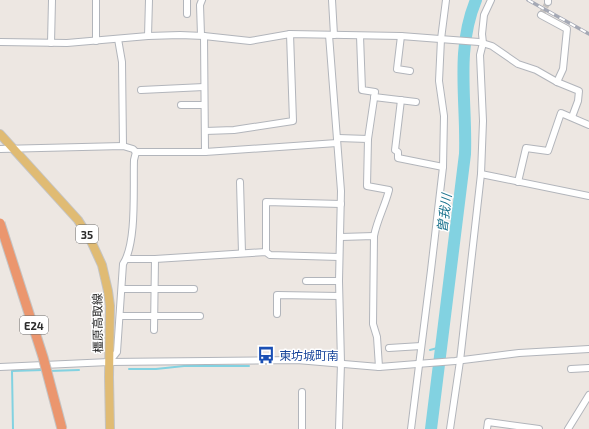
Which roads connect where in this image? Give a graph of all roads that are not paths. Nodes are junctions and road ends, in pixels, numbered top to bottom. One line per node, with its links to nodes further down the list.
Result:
1 (52, 0): 22 (street)
2 (96, 0): 19 (street)
3 (149, 0): 13 (street)
4 (187, 0): 9 (street)
5 (202, 0): 14 (street)
6 (332, 0): 12 (street)
7 (446, 0): 18 (street)
8 (492, 0): 21 (street)
9 (187, 14)
10 (541, 15): 24 (street)
11 (290, 34): 12 (street); 14 (street); 34 (street)
12 (332, 35): 15 (street); 37 (street)
13 (148, 36): 14 (street); 17 (street)
14 (202, 36): 25 (street)
15 (360, 36): 16 (street); 27 (street)
16 (400, 36): 18 (street); 23 (street)
17 (118, 39): 19 (street); 38 (street)
18 (443, 39): 21 (street); 43 (street)
19 (96, 41): 22 (street)
20 (0, 42): 22 (street)
21 (481, 42): 24 (street); 44 (street)
22 (51, 43)
23 (410, 71)
24 (557, 82): 32 (street)
25 (204, 87): 26 (street); 31 (street)
26 (141, 90)
27 (374, 97): 28 (street); 36 (street)
28 (401, 100): 29 (street); 43 (street)
29 (416, 102)
30 (181, 105): 31 (street)
31 (204, 105): 34 (street)
32 (572, 117): 33 (street); 46 (street)
33 (589, 125)
34 (205, 131): 42 (street)
35 (0, 134): 40 (main road, 橿原高取線 / 35)
36 (368, 139): 37 (street); 50 (street)
37 (337, 141): 42 (street); 48 (street)
38 (124, 146): 40 (street); 41 (street)
39 (0, 149): 40 (street)
40 (15, 150): 72 (main road, 橿原高取線 / 35)
41 (136, 152): 42 (street); 55 (street)
42 (205, 152)
43 (443, 167): 68 (street)
44 (481, 174): 46 (street); 71 (street)
45 (240, 182): 53 (street)
46 (518, 182): 47 (street)
47 (589, 196)
48 (341, 204): 51 (street); 52 (street)
49 (0, 223): 81 (highway, E24, bridge)
50 (374, 236): 51 (street); 76 (street)
51 (340, 237): 54 (street)
52 (266, 252): 53 (street); 54 (street)
53 (242, 253): 56 (street)
54 (339, 257): 58 (street)
55 (127, 259): 56 (street); 59 (street)
56 (155, 259): 60 (street)
57 (306, 281): 58 (street)
58 (339, 281): 62 (street)
59 (122, 289): 60 (street); 64 (street)
60 (155, 289): 61 (street); 65 (street)
61 (194, 289)
62 (339, 296): 63 (street); 73 (street)
63 (277, 314)
64 (120, 316): 65 (street); 72 (street)
65 (154, 316): 66 (street); 67 (street)
66 (200, 316)
67 (154, 330)
68 (421, 346): 69 (street); 74 (street)
69 (388, 348)
70 (589, 349): 71 (street)
71 (458, 361): 74 (street); 86 (street)
72 (109, 362): 73 (street); 75 (street); 82 (main road, 橿原高取線 / 35)
73 (341, 363): 76 (street); 84 (street)
74 (421, 364): 76 (street); 85 (street)
75 (0, 367)
76 (379, 367)
77 (589, 368): 78 (street)
78 (571, 369)
79 (302, 392): 83 (street)
80 (589, 395): 89 (street)
81 (62, 429)
82 (110, 429)
83 (302, 429)
84 (339, 429)
85 (411, 429)
86 (450, 429)
87 (487, 429): 88 (street)
88 (539, 429)
89 (568, 429)

